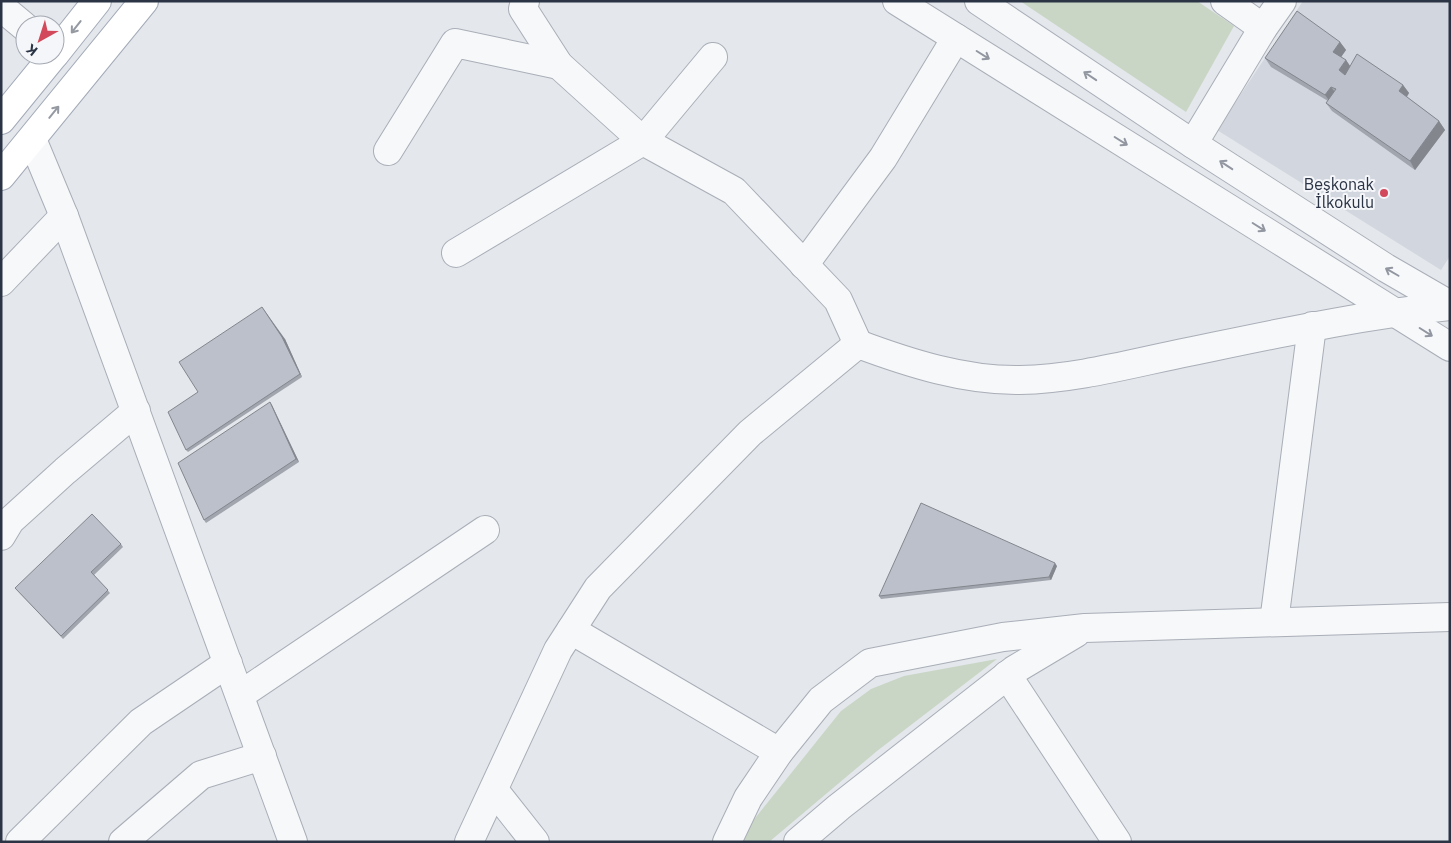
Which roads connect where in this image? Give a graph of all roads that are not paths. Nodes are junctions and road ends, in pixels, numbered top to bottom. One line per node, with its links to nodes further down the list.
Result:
1 (97, 1): 12 (main road, one-way to 12)
2 (144, 1): 17 (main road, one-way to 2)
3 (525, 1): 15 (street)
4 (897, 1): 11 (street)
5 (979, 1): 19 (street, one-way to 5)
6 (1225, 1): 10 (street)
7 (1282, 1): 10 (street)
8 (1, 7): 9 (street)
9 (15, 19)
10 (1263, 28): 19 (street)
11 (956, 38): 24 (street); 27 (street, one-way to 27)
12 (65, 41)
13 (713, 57): 18 (street)
14 (45, 65): 16 (main road)
15 (559, 65): 18 (street); 20 (street)
16 (1, 120)
17 (32, 139): 21 (main road); 22 (street)
18 (643, 141): 23 (street); 24 (street)
19 (1193, 144): 26 (street, one-way to 19)
20 (388, 151)
21 (1, 176)
22 (64, 216): 25 (street); 31 (street)
23 (456, 253)
24 (804, 265): 29 (street)
25 (1, 282)
26 (1450, 306): 27 (street)
27 (1394, 312): 28 (street); 30 (street, one-way to 30)
28 (1312, 326): 29 (street); 35 (street)
29 (858, 344): 37 (street)
30 (1450, 347)
31 (136, 411): 33 (street); 38 (street)
32 (485, 530): 40 (street)
33 (1, 536)
34 (1450, 617): 35 (street)
35 (1274, 622): 36 (street)
36 (1085, 628): 39 (street); 41 (street)
37 (571, 630): 41 (street); 43 (street)
38 (228, 663): 40 (street); 44 (street)
39 (1007, 676): 50 (street); 51 (street)
40 (240, 695): 42 (street)
41 (779, 752): 49 (street)
42 (262, 756): 45 (street); 46 (street)
43 (494, 790): 47 (street); 48 (street)
44 (20, 842)
45 (123, 842)
46 (293, 842)
47 (469, 842)
48 (534, 842)
49 (727, 842)
50 (798, 842)
51 (1117, 842)

